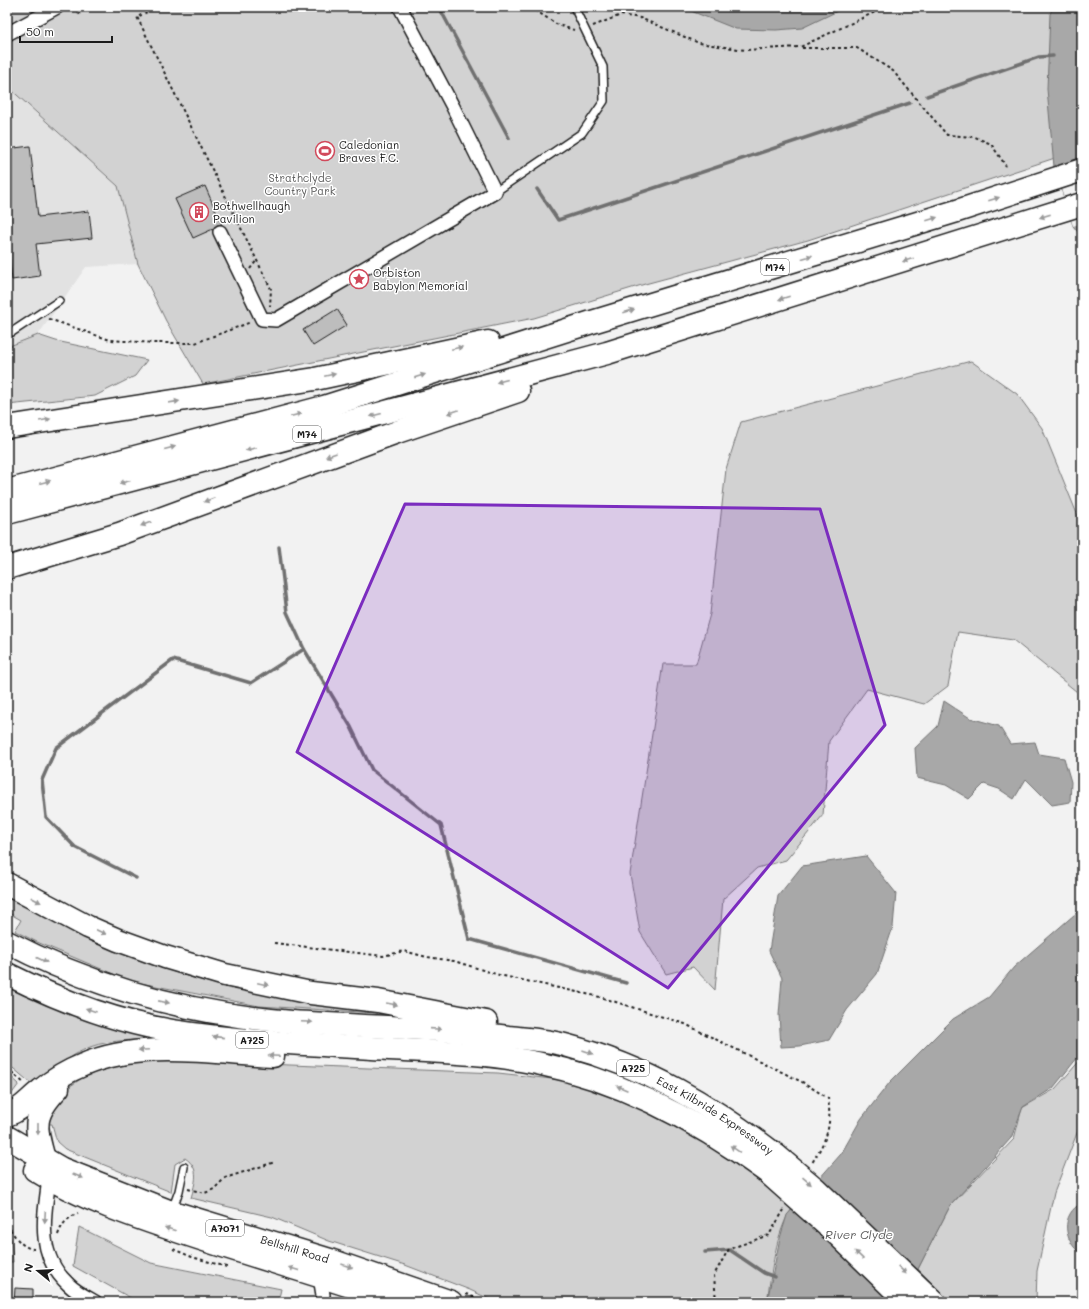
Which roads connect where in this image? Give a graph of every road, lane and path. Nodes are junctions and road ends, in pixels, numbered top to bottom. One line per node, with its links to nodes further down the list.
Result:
1 (57, 7): 8 (street)
2 (75, 7): 9 (path)
3 (158, 7): 20 (path)
4 (400, 7): 15 (street)
5 (530, 7): 10 (path)
6 (574, 7): 10 (lane)
7 (886, 7): 12 (path)
8 (41, 10): 11 (street)
9 (80, 16)
10 (584, 30): 12 (path); 15 (lane)
11 (7, 34)
12 (800, 48): 13 (path)
13 (1006, 166)
14 (1082, 170): 21 (highway, M74, one-way to 14)
15 (495, 192): 20 (street)
16 (1082, 204): 23 (highway, M74, one-way to 23)
17 (220, 232): 20 (street)
18 (59, 301): 19 (lane)
19 (38, 316): 20 (path); 22 (lane)
20 (266, 319)
21 (592, 322): 24 (highway, one-way to 21); 25 (highway, M74, one-way to 21)
22 (7, 331)
23 (607, 353): 26 (highway, M74, one-way to 26); 27 (highway, one-way to 27)
24 (7, 427)
25 (7, 491)
26 (7, 513)
27 (7, 568)
28 (7, 884): 31 (highway, A725, one-way to 31)
29 (7, 942): 31 (highway, East Kilbride Expressway / A725, one-way to 31)
30 (7, 974): 32 (highway, A725, one-way to 30)
31 (563, 1044): 40 (highway, East Kilbride Expressway / A725, one-way to 40)
32 (508, 1058): 34 (highway, one-way to 34); 40 (highway, East Kilbride Expressway / A725, one-way to 32)
33 (7, 1068): 35 (path)
34 (69, 1072): 36 (highway); 42 (highway, one-way to 42)
35 (27, 1086)
36 (7, 1115)
37 (7, 1137): 42 (highway, Bellshill Road / A7071)
38 (7, 1153): 42 (highway, Bellshill Road / A7071)
39 (274, 1162): 43 (path)
40 (772, 1164): 56 (highway, East Kilbride Expressway / A725, one-way to 40, bridge); 57 (highway, East Kilbride Expressway / A725, one-way to 57, bridge)
41 (184, 1167): 43 (lane)
42 (46, 1169): 45 (highway, Bellshill Road / A7071, one-way to 45); 48 (street, one-way to 48); 49 (highway, Bellshill Road / A7071, one-way to 42)
43 (179, 1188): 45 (lane)
44 (79, 1212): 48 (path)
45 (172, 1212): 50 (highway, Bellshill Road / A7071, one-way to 50)
46 (7, 1224): 48 (path)
47 (729, 1249): 55 (path)
48 (46, 1250): 51 (street)
49 (320, 1277): 52 (street, Bellshill Road); 53 (highway, Bellshill Road / A7071)
50 (456, 1297): 54 (path)
51 (95, 1302)
52 (322, 1302)
53 (398, 1302)
54 (485, 1302)
55 (716, 1302)
56 (907, 1302)
57 (934, 1302)

